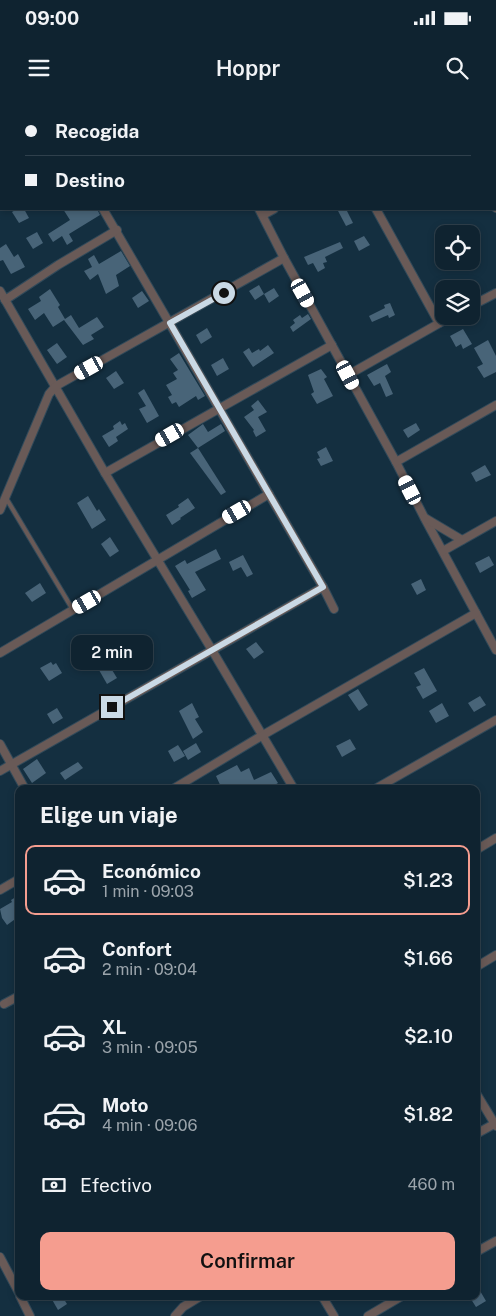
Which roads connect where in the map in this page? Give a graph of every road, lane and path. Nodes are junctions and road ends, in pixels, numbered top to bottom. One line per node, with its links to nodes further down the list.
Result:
1 (104, 210): 4 (street)
2 (377, 210): 10 (street)
3 (261, 212): 5 (street)
4 (117, 230): 8 (street); 11 (street)
5 (284, 258): 11 (street); 13 (street)
6 (0, 291): 8 (street)
7 (496, 293): 9 (street)
8 (5, 300): 15 (street)
9 (480, 301)
10 (435, 316)
11 (170, 323): 15 (street); 17 (street)
12 (436, 325): 14 (street)
13 (332, 345): 14 (street); 17 (street)
14 (348, 375): 18 (street)
15 (56, 386): 19 (street); 21 (street)
16 (496, 405): 18 (street)
17 (220, 407): 19 (street); 20 (street)
18 (396, 462): 23 (street)
19 (105, 473): 27 (street)
20 (269, 494): 27 (street); 28 (street)
21 (5, 496): 22 (street); 30 (lane)
22 (0, 510)
23 (424, 517): 25 (street); 26 (street)
24 (496, 521): 25 (street)
25 (462, 540): 26 (street)
26 (443, 551): 31 (street)
27 (157, 560): 30 (street); 33 (street)
28 (323, 587): 29 (street); 33 (street)
29 (334, 609)
30 (73, 610): 34 (street)
31 (476, 613): 32 (street); 36 (street)
32 (496, 647)
33 (212, 650): 36 (street); 38 (street)
34 (0, 653)
35 (496, 720): 43 (street)
36 (263, 735): 41 (street); 42 (street)
37 (0, 744): 38 (street)
38 (12, 764): 39 (street); 40 (street)
39 (0, 771)
40 (23, 785)
41 (180, 785)
42 (292, 785)
43 (382, 785)
44 (496, 838): 45 (street)
45 (480, 848)
46 (15, 881): 47 (street)
47 (0, 890)
48 (496, 956): 49 (street)
49 (480, 964)
50 (15, 998): 51 (street)
51 (4, 1004)
52 (480, 1099): 53 (street)
53 (496, 1124): 54 (street)
54 (480, 1132)
55 (496, 1241): 56 (street)
56 (480, 1250)
57 (0, 1257): 58 (street)
58 (15, 1286)
59 (22, 1300): 63 (street)
60 (194, 1300): 64 (street)
61 (324, 1300): 65 (street)
62 (395, 1300): 66 (street)
63 (30, 1316)
64 (175, 1316)
65 (334, 1316)
66 (368, 1316)

